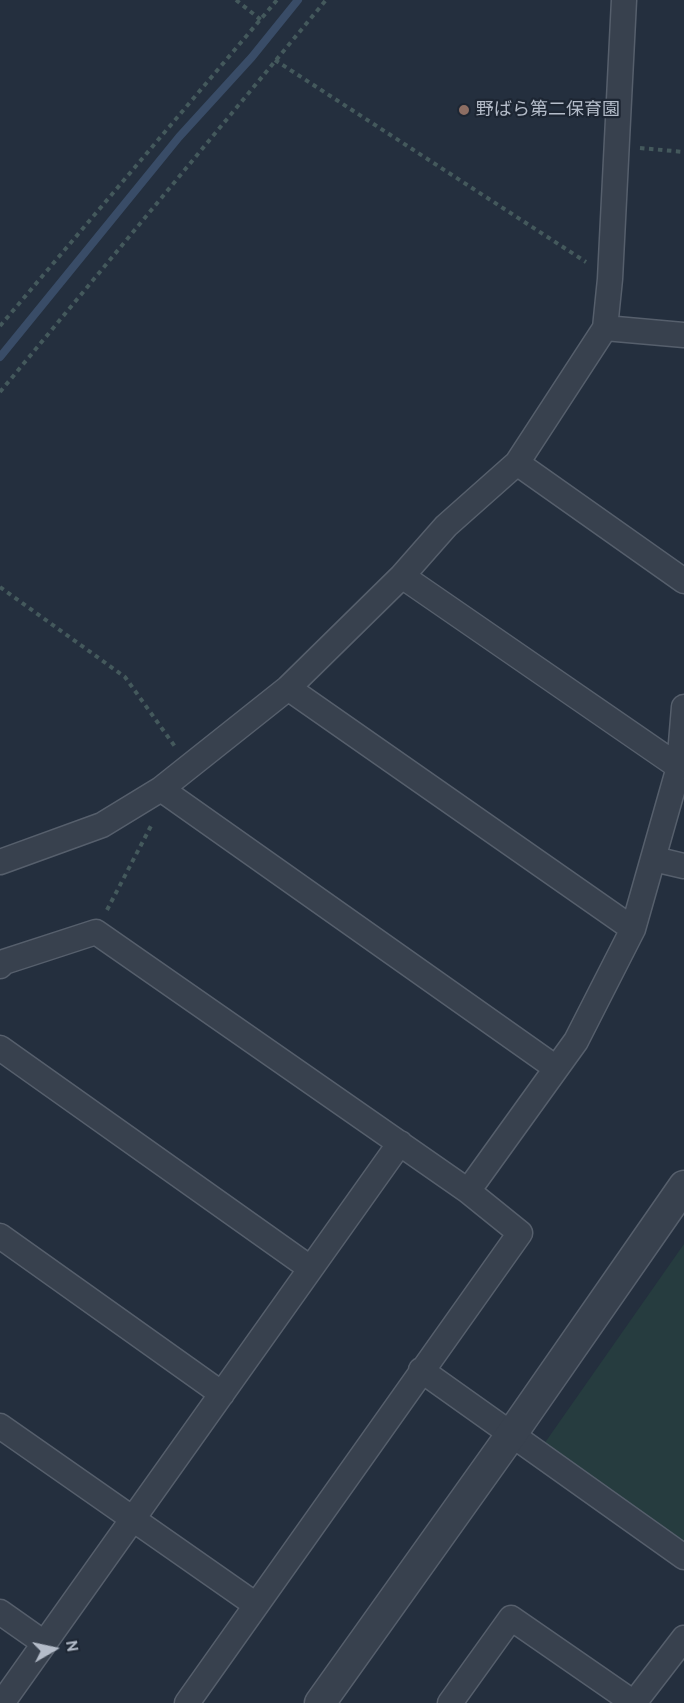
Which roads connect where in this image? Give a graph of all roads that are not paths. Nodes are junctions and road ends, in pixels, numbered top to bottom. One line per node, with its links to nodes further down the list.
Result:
1 (624, 0): 2 (street)
2 (605, 328): 3 (street); 4 (street)
3 (684, 335)
4 (517, 463): 5 (street); 6 (street)
5 (402, 576): 7 (street); 9 (street)
6 (684, 581)
7 (288, 688): 10 (street); 14 (street)
8 (684, 707): 9 (street)
9 (679, 767): 11 (street)
10 (161, 789): 12 (street); 17 (street)
11 (654, 859): 13 (street); 14 (street)
12 (0, 862)
13 (684, 866)
14 (633, 929): 17 (street)
15 (0, 966): 18 (street)
16 (0, 1048): 22 (street)
17 (556, 1068): 20 (street)
18 (400, 1143): 20 (street); 22 (street)
19 (684, 1186): 26 (street)
20 (468, 1191): 23 (street)
21 (0, 1236): 24 (street)
22 (310, 1268): 24 (street)
23 (422, 1370): 26 (street); 29 (street)
24 (222, 1394): 27 (street)
25 (0, 1426): 27 (street)
26 (511, 1435): 28 (street); 35 (street)
27 (133, 1521): 29 (street); 32 (street)
28 (684, 1557)
29 (256, 1605): 34 (street)
30 (0, 1612): 32 (street)
31 (684, 1638): 36 (street)
32 (44, 1643): 33 (street)
33 (2, 1703)
34 (188, 1703)
35 (320, 1703)
36 (450, 1703)

